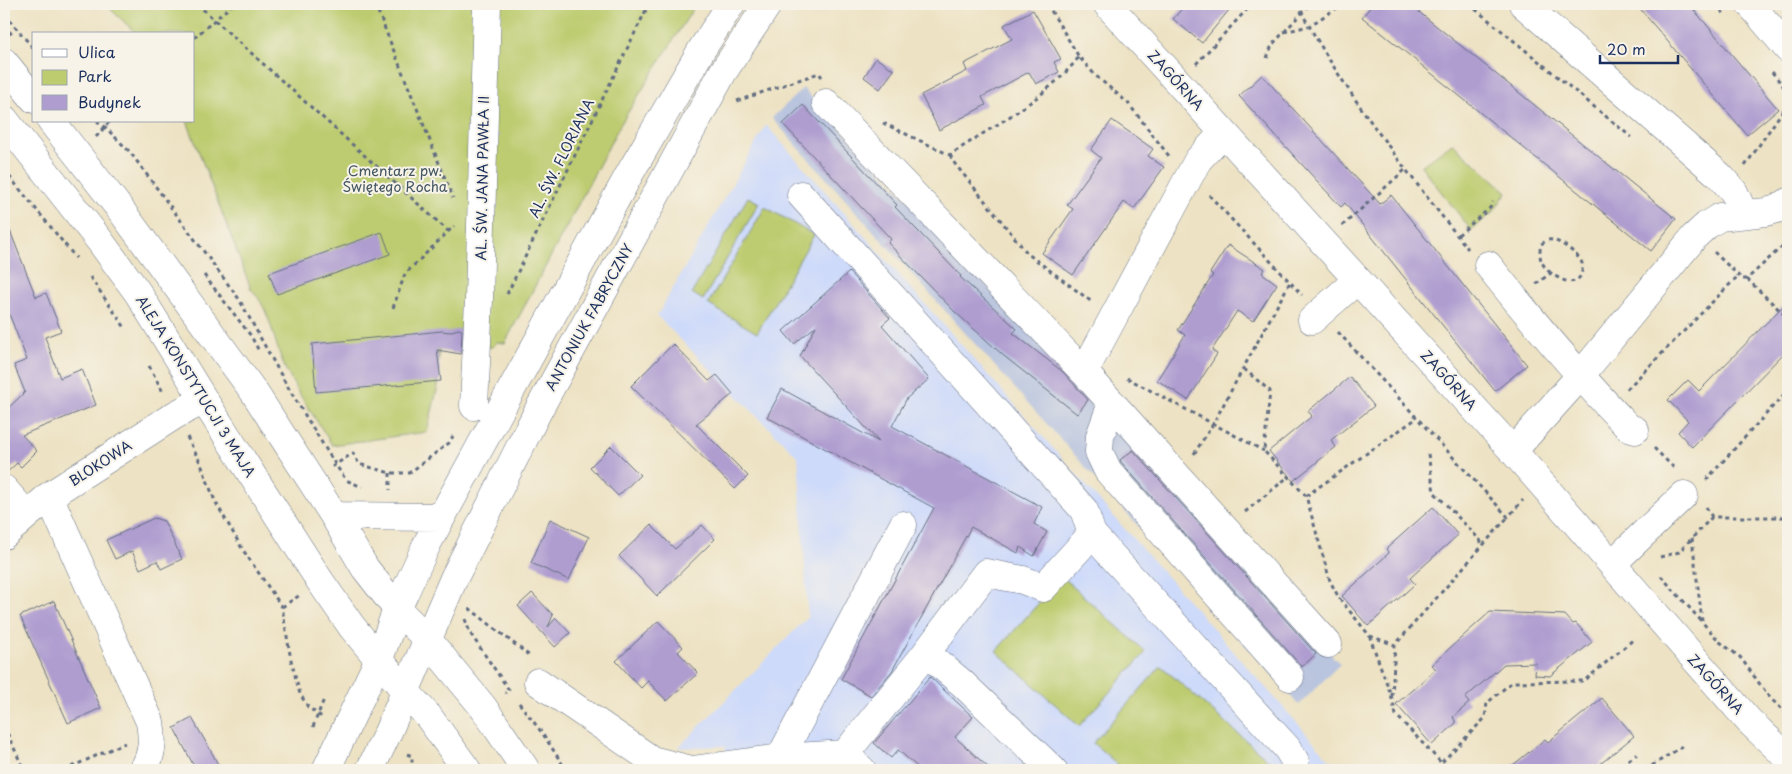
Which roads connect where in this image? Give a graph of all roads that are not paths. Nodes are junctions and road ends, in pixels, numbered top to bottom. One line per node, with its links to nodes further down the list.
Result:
1 (486, 4): 24 (main road, AL. ŚW. JANA PAWŁA II)
2 (731, 4): 26 (main road)
3 (768, 4): 28 (main road, ANTONIUK FABRYCZNY)
4 (1107, 4): 13 (main road, ZAGÓRNA)
5 (1522, 4): 16 (main road)
6 (1750, 4): 7 (main road)
7 (1788, 49)
8 (4, 62): 10 (main road)
9 (825, 92): 20 (main road)
10 (32, 97)
11 (4, 118): 22 (main road, ALEJA KONSTYTUCJI 3 MAJA)
12 (52, 122): 33 (main road)
13 (1223, 132): 18 (main road, ZAGÓRNA); 20 (main road)
14 (801, 195): 36 (main road)
15 (1788, 202): 16 (main road)
16 (1744, 214): 21 (main road)
17 (1479, 257): 21 (main road)
18 (1357, 280): 19 (main road); 27 (main road, ZAGÓRNA)
19 (1312, 320)
20 (1084, 372): 23 (main road)
21 (1580, 376): 25 (main road); 27 (main road)
22 (204, 400): 31 (main road, BLOKOWA); 43 (main road, ALEJA KONSTYTUCJI 3 MAJA)
23 (1112, 403): 41 (main road); 44 (main road)
24 (474, 406)
25 (1635, 430)
26 (477, 451): 28 (main road); 34 (main road)
27 (1513, 451): 38 (main road, ZAGÓRNA)
28 (507, 469): 40 (main road, ANTONIUK FABRYCZNY)
29 (1690, 485): 38 (main road)
30 (4, 489): 32 (main road)
31 (49, 496): 32 (main road, BLOKOWA); 51 (main road)
32 (27, 515): 37 (main road, BLOKOWA)
33 (334, 516): 34 (main road); 39 (main road)
34 (441, 517): 39 (main road)
35 (903, 525): 47 (main road)
36 (1092, 534): 42 (main road); 57 (main road)
37 (4, 535)
38 (1612, 564): 48 (main road, ZAGÓRNA)
39 (397, 609): 40 (main road); 43 (main road)
40 (427, 639): 46 (main road, ANTONIUK FABRYCZNY); 55 (main road)
41 (1328, 644)
42 (926, 653): 49 (main road); 56 (main road)
43 (379, 659): 46 (main road, ALEJA KONSTYTUCJI 3 MAJA); 52 (main road)
44 (1290, 677)
45 (538, 682): 50 (main road)
46 (406, 692): 53 (main road); 54 (main road, ALEJA KONSTYTUCJI 3 MAJA)
47 (780, 758): 49 (main road); 50 (main road)
48 (1788, 758)
49 (854, 762)
50 (658, 766)
51 (143, 770)
52 (326, 770)
53 (370, 770)
54 (466, 770)
55 (526, 770)
56 (1053, 770)
57 (1294, 770)

